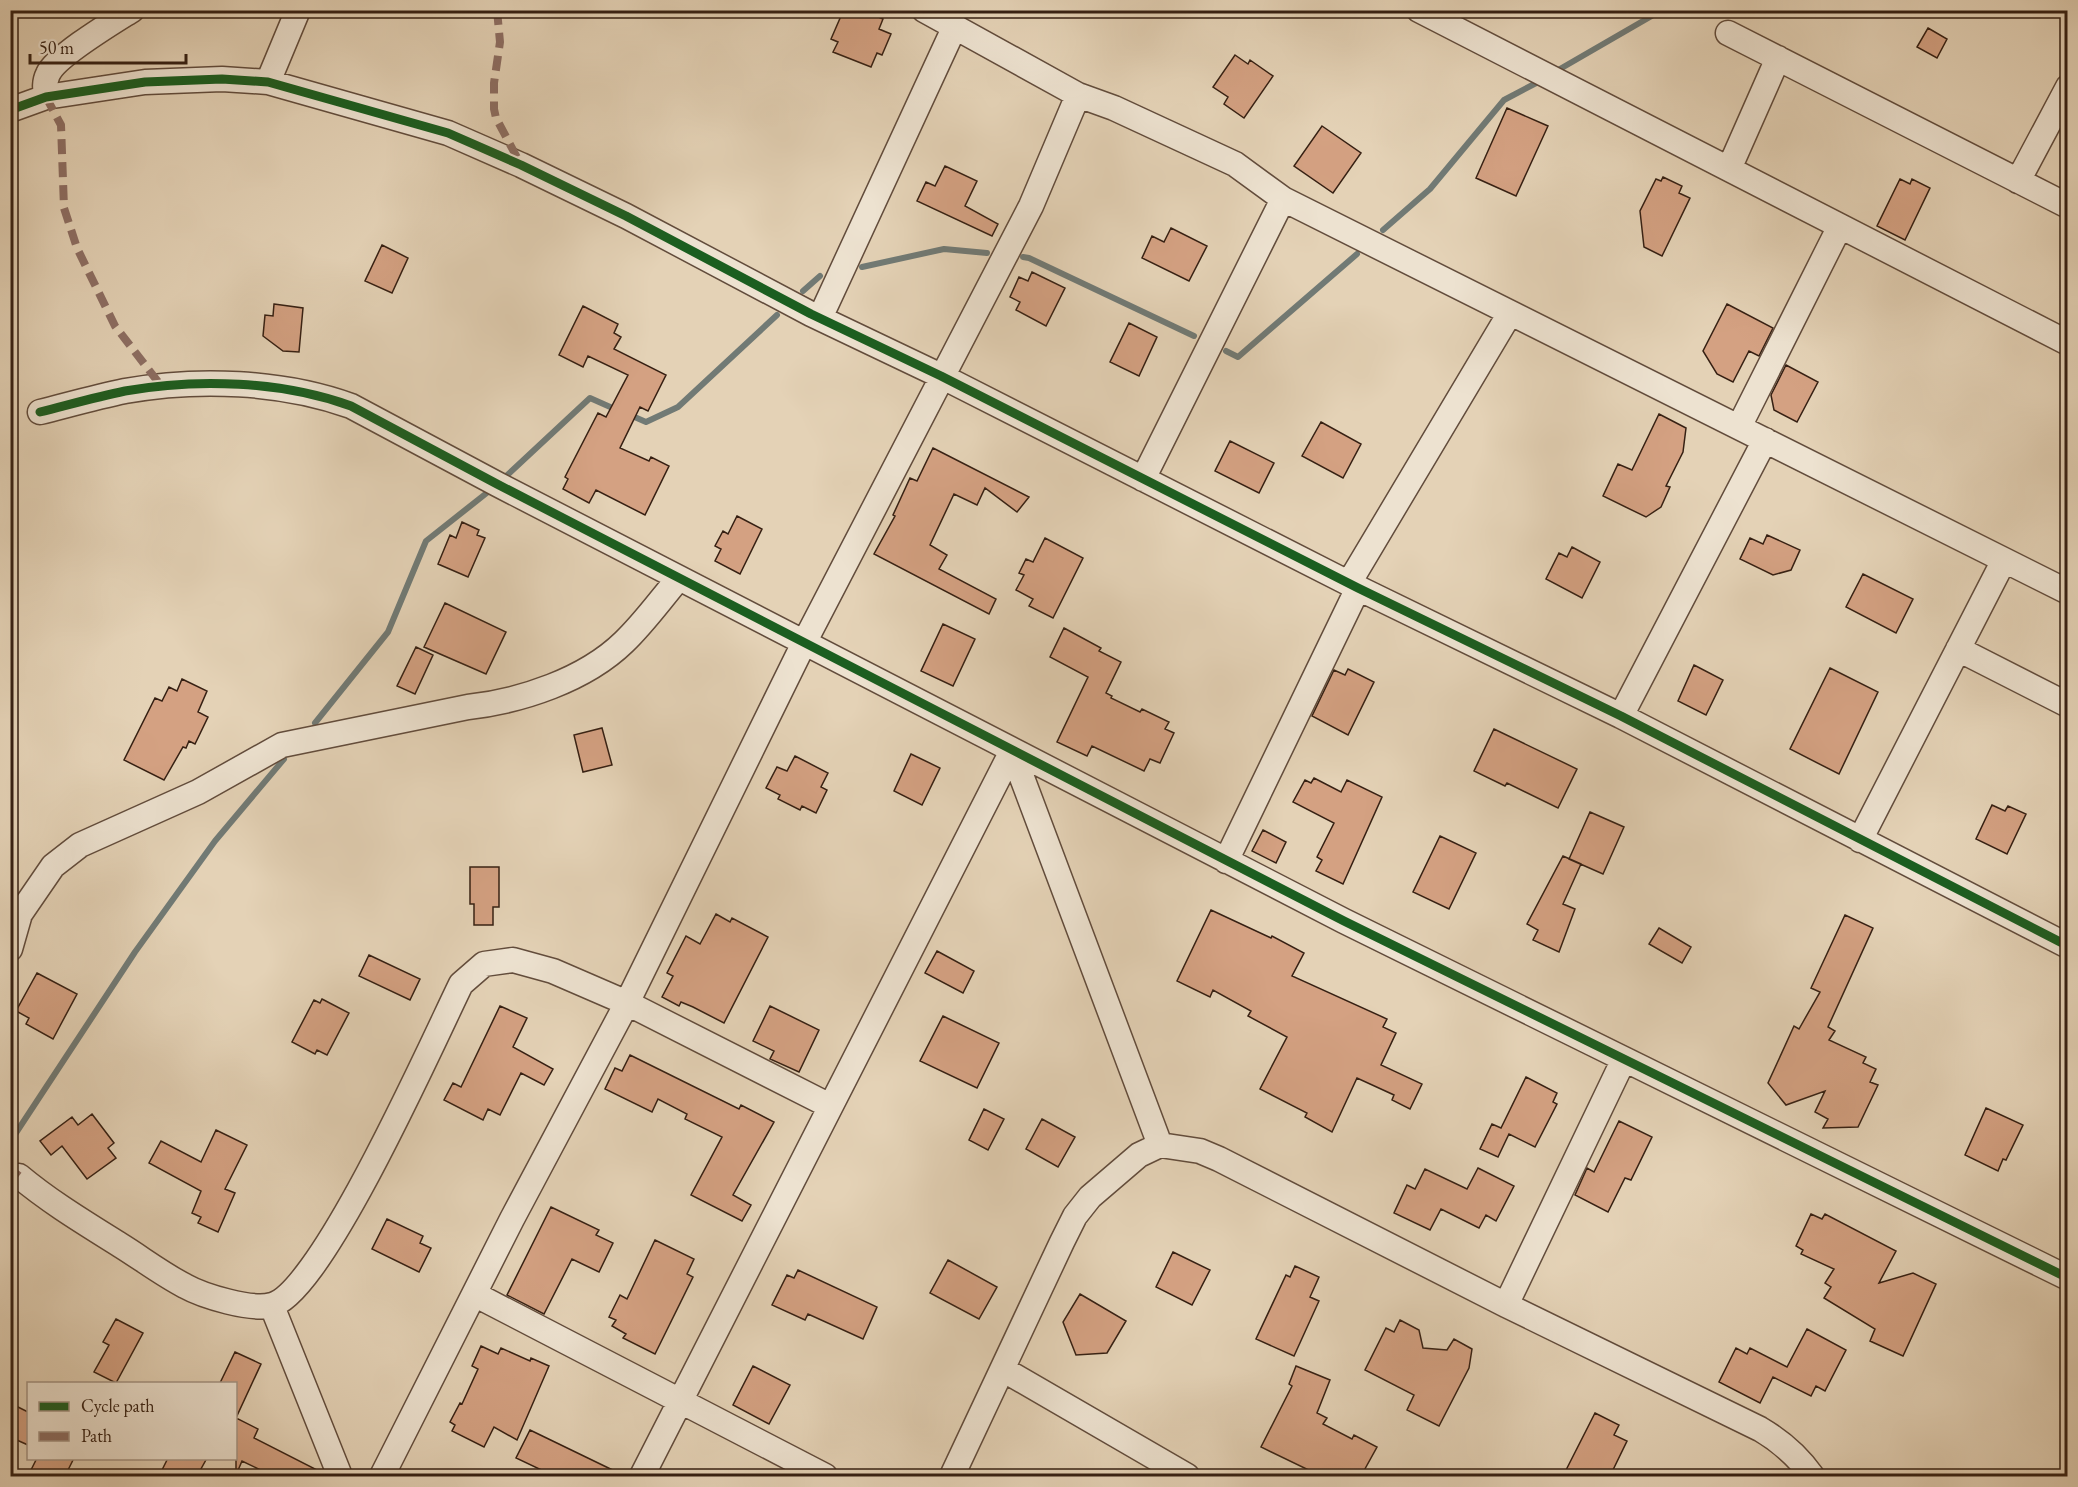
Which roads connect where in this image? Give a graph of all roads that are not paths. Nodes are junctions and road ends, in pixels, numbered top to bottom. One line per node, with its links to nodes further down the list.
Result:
1 (132, 10): 11 (street)
2 (298, 10): 8 (street)
3 (924, 10): 5 (street)
4 (1419, 10): 13 (street)
5 (955, 26): 10 (street); 19 (street)
6 (1728, 33): 7 (street)
7 (1778, 58): 13 (street); 14 (street)
8 (268, 82): 11 (street); 19 (street)
9 (2067, 87): 14 (street)
10 (1078, 95): 15 (street); 21 (street)
11 (46, 97): 12 (street)
12 (10, 110)
13 (1729, 169): 17 (street)
14 (2018, 181): 16 (street)
15 (1283, 199): 18 (street); 25 (street)
16 (2067, 206)
17 (1840, 226): 20 (street); 23 (street)
18 (1510, 313): 23 (street); 28 (street)
19 (820, 318): 21 (street)
20 (2067, 343)
21 (941, 376): 25 (street); 30 (street)
22 (40, 412): 27 (street)
23 (1739, 427): 24 (street)
24 (1765, 440): 26 (street); 33 (street)
25 (1143, 479): 28 (street)
26 (2004, 560): 29 (street); 31 (street)
27 (679, 578): 30 (street); 37 (street)
28 (1353, 586): 33 (street); 36 (street)
29 (2067, 592)
30 (804, 643): 34 (street); 40 (street)
31 (1958, 649): 32 (street); 35 (street)
32 (2067, 705)
33 (1621, 716): 35 (street)
34 (1012, 751): 36 (street); 42 (street); 43 (street)
35 (1860, 840): 38 (street)
36 (1226, 861): 41 (street)
37 (15, 912): 39 (street)
38 (2067, 946)
39 (10, 949)
40 (627, 1003): 42 (street); 46 (street); 48 (street)
41 (1623, 1061): 45 (street); 47 (street)
42 (830, 1106): 50 (street)
43 (1160, 1145): 47 (street); 49 (street)
44 (19, 1176): 48 (street)
45 (2067, 1278)
46 (474, 1294): 50 (street); 52 (street)
47 (1506, 1305): 57 (street)
48 (272, 1306): 51 (street)
49 (1004, 1370): 55 (street); 56 (street)
50 (678, 1401): 53 (street); 54 (street)
51 (340, 1476)
52 (382, 1476)
53 (642, 1476)
54 (825, 1476)
55 (952, 1476)
56 (1187, 1476)
57 (1812, 1476)

